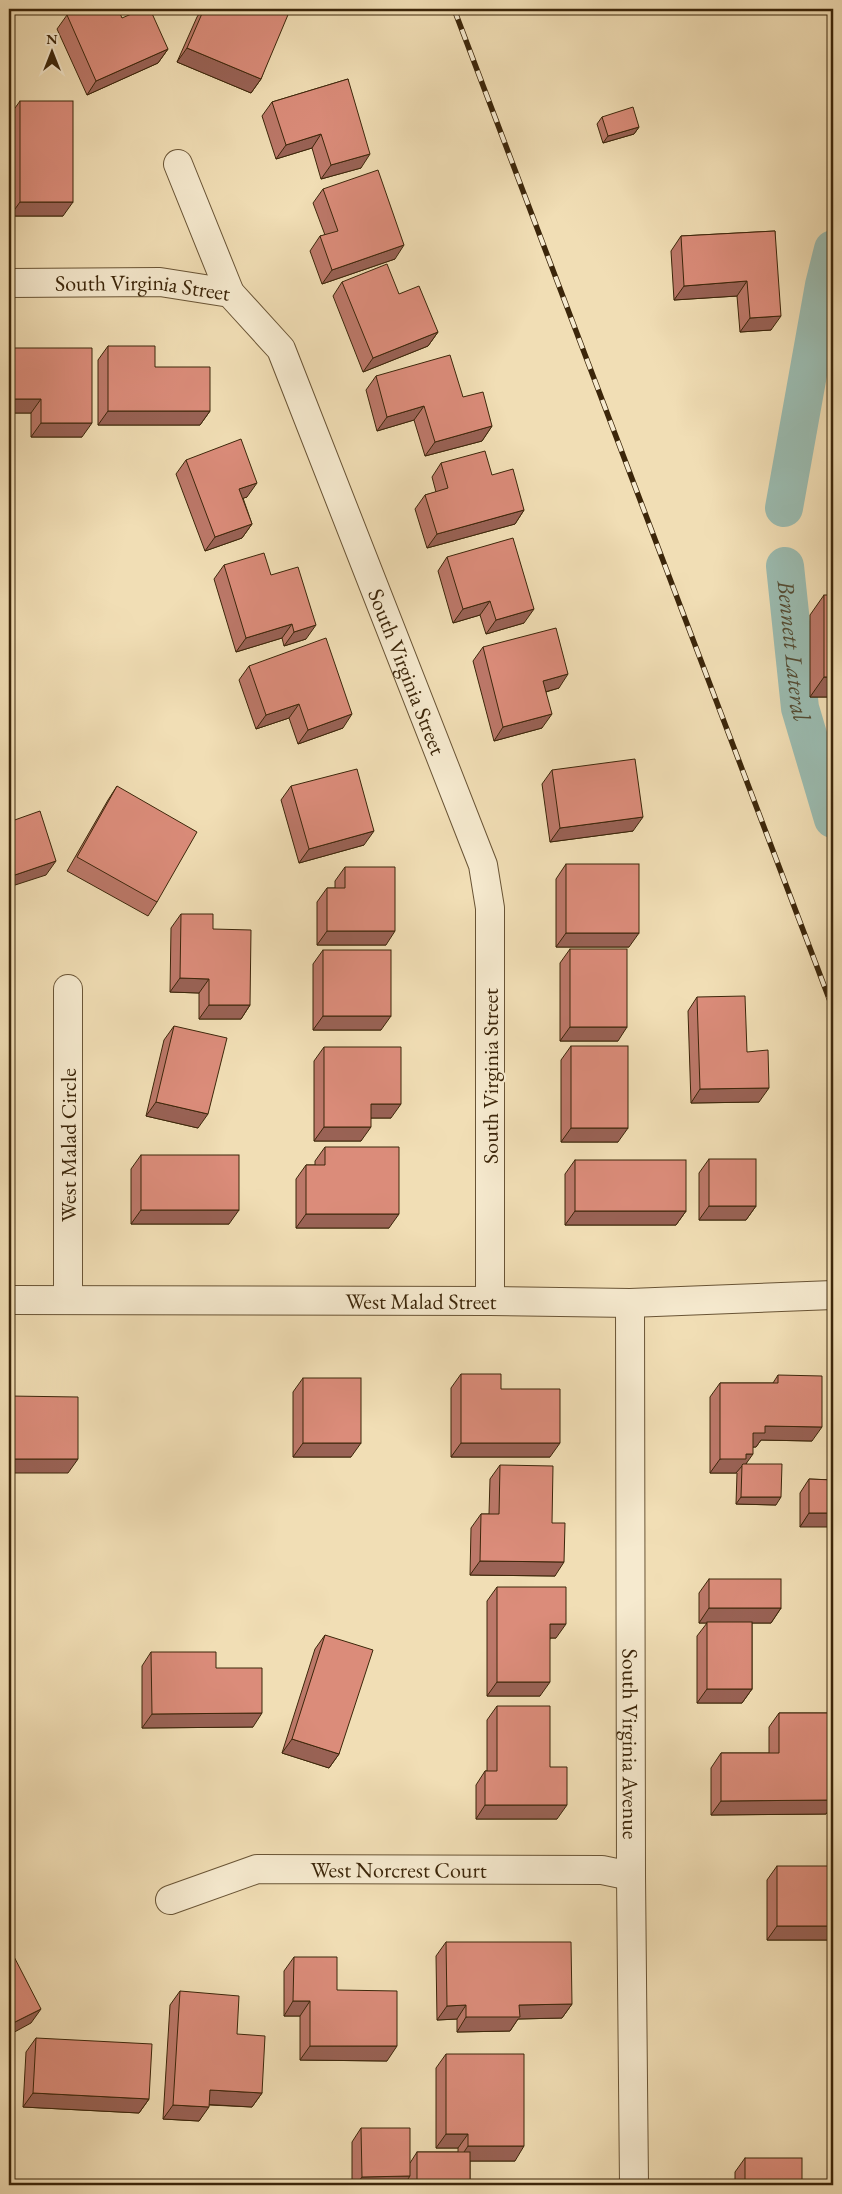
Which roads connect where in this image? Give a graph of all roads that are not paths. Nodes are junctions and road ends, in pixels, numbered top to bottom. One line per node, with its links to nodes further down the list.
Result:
1 (178, 164): 3 (street)
2 (9, 283): 3 (street, South Virginia Street)
3 (230, 292): 8 (street, South Virginia Street)
4 (68, 989): 7 (street, West Malad Circle)
5 (833, 1295): 9 (street, West Malad Street)
6 (9, 1300): 7 (street, West Malad Street)
7 (68, 1300): 8 (street, West Malad Street)
8 (490, 1300): 9 (street, West Malad Street)
9 (630, 1304): 10 (street, South Virginia Avenue)
10 (631, 1876): 11 (street, West Norcrest Court); 12 (street, South Virginia Avenue)
11 (170, 1900)
12 (634, 2185)

